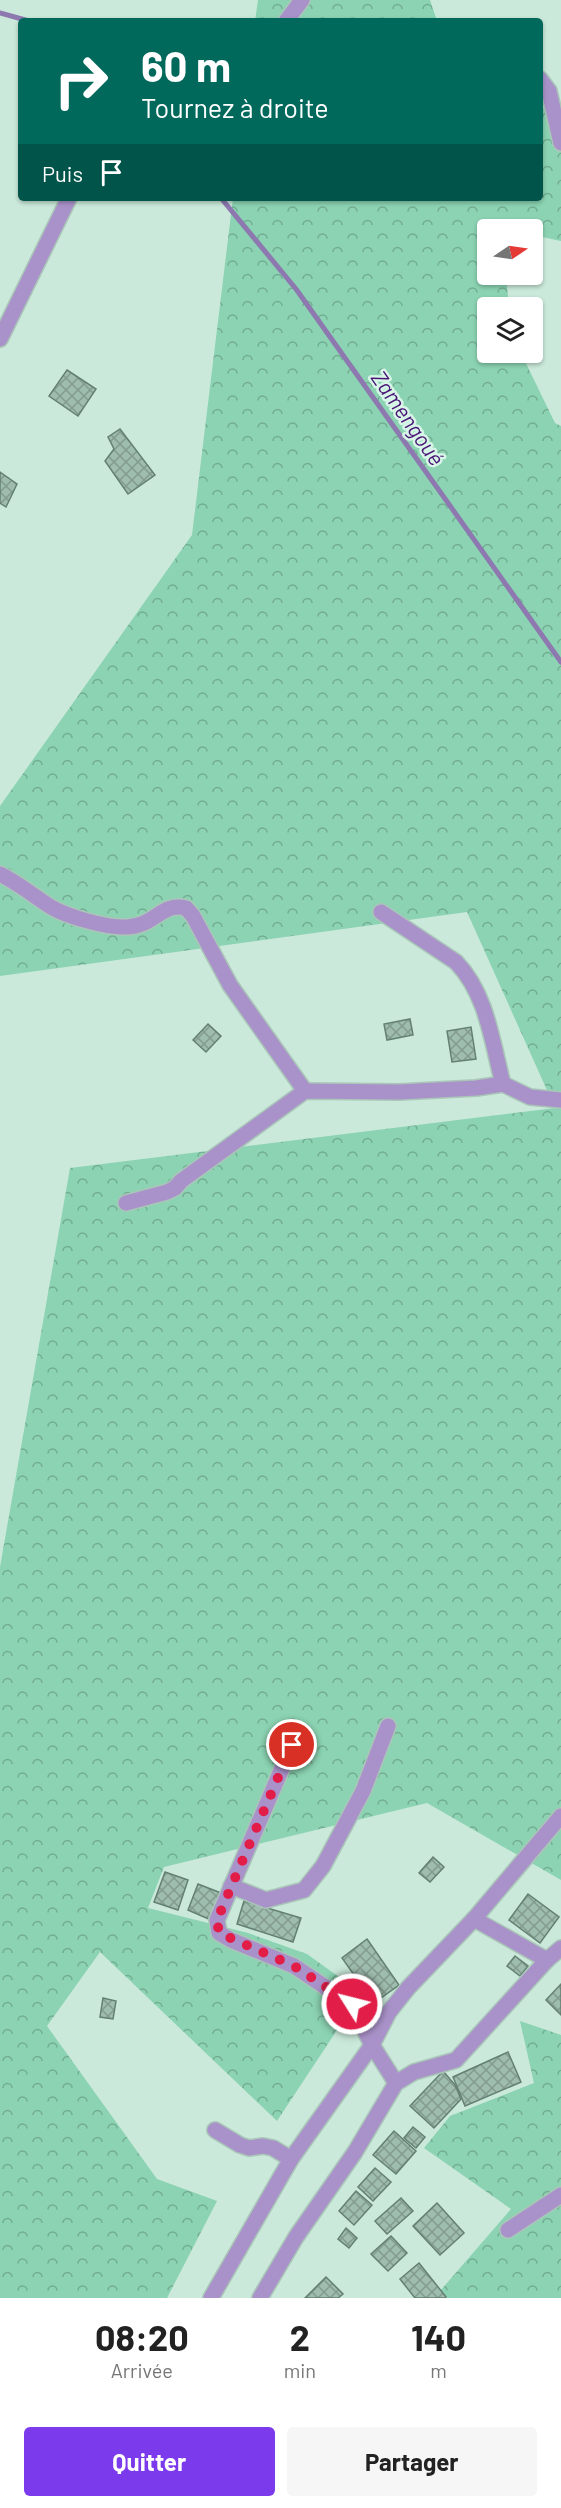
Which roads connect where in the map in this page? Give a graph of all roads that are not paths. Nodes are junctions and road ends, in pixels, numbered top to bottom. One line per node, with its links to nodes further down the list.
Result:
1 (302, 0): 2 (street)
2 (288, 18)
3 (543, 83): 4 (street)
4 (561, 143)
5 (68, 201): 6 (street)
6 (0, 339)
7 (0, 874): 10 (street)
8 (381, 912): 9 (street)
9 (503, 1084): 10 (street); 11 (street)
10 (304, 1091): 12 (street)
11 (561, 1100)
12 (126, 1203)
13 (388, 1726): 16 (street)
14 (292, 1745): 16 (street)
15 (561, 1816): 17 (street)
16 (231, 1886): 20 (street)
17 (474, 1919): 19 (street); 20 (street)
18 (561, 1948): 19 (street)
19 (547, 1960): 21 (street)
20 (372, 2045): 21 (street); 23 (street)
21 (396, 2083): 27 (street)
22 (215, 2130): 23 (street)
23 (291, 2159): 26 (street)
24 (561, 2195): 25 (street)
25 (508, 2230)
26 (211, 2298)
27 (260, 2298)

